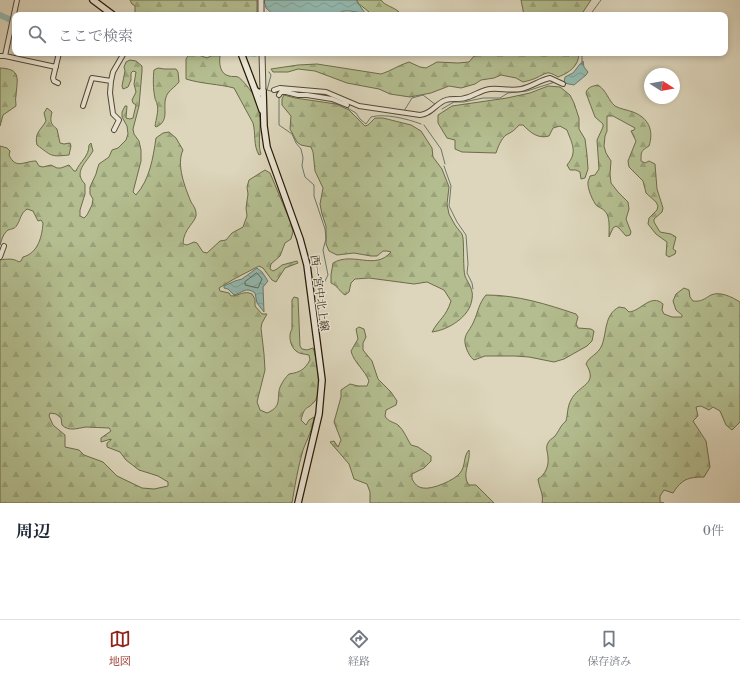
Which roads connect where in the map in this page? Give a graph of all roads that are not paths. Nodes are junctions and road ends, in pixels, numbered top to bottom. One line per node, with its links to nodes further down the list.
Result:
1 (16, 0): 4 (street)
2 (93, 0): 5 (main road)
3 (261, 0): 6 (street)
4 (14, 12)
5 (109, 12)
6 (261, 12)
7 (12, 20): 8 (street)
8 (2, 56): 13 (street)
9 (58, 56): 13 (street)
10 (122, 56): 14 (street)
11 (242, 56): 17 (main road)
12 (262, 56): 19 (street)
13 (56, 67): 15 (street)
14 (111, 81): 22 (street); 24 (street)
15 (58, 83)
16 (563, 84): 18 (street)
17 (255, 90): 19 (main road); 23 (main road)
18 (274, 90)
19 (263, 91): 23 (main road, 西一宮中北上線)
20 (279, 95): 21 (street)
21 (347, 105)
22 (83, 106)
23 (264, 114): 27 (main road, 西一宮中北上線)
24 (114, 130)
25 (4, 246): 26 (street)
26 (0, 257)
27 (298, 503)

